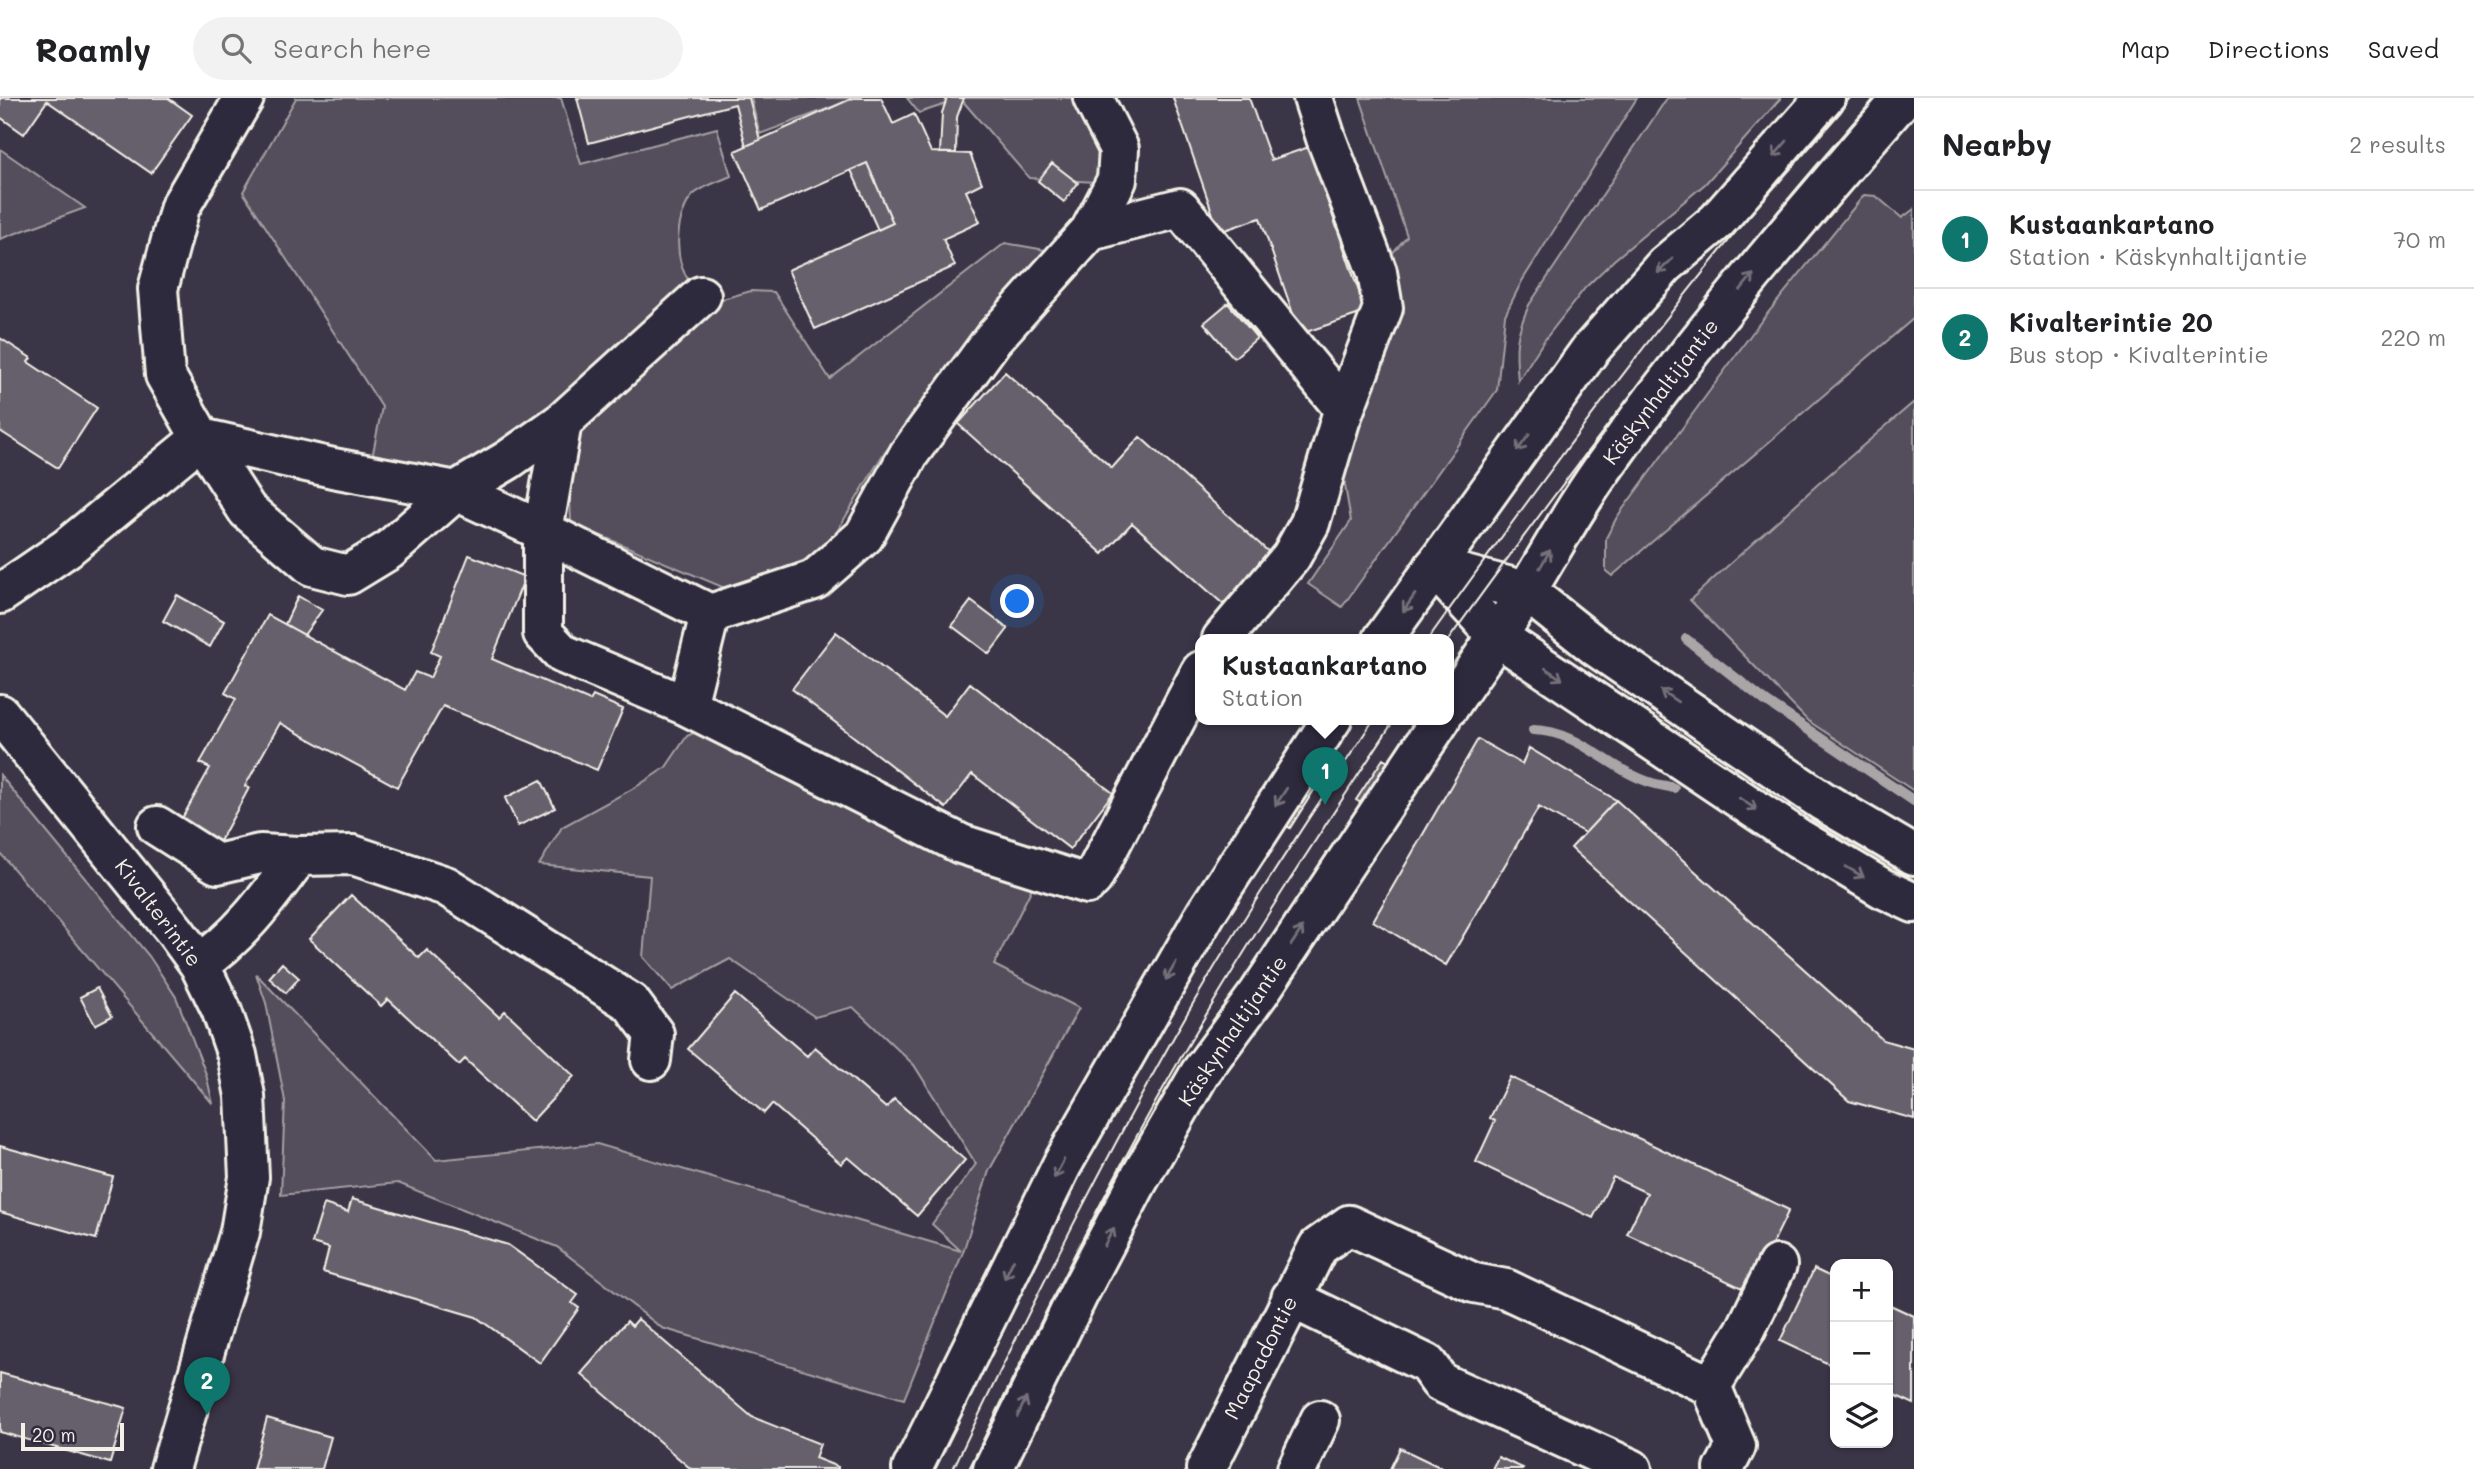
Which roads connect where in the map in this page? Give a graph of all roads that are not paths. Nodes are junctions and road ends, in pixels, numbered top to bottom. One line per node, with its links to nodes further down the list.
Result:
1 (244, 98): 10 (main road)
2 (1093, 98): 6 (main road)
3 (1313, 98): 8 (main road)
4 (1825, 98): 13 (main road, one-way to 13)
5 (1903, 98): 14 (main road, Käskynhaltijantie, one-way to 5)
6 (1090, 231): 8 (main road); 16 (main road)
7 (701, 296): 9 (main road)
8 (1345, 409): 17 (main road)
9 (562, 422): 11 (main road); 12 (main road)
10 (201, 438): 11 (main road); 11 (main road); 15 (main road)
11 (456, 491): 12 (main road)
12 (543, 531): 16 (main road); 22 (main road)
13 (1434, 567): 14 (main road); 18 (main road, one-way to 18); 19 (main road)
14 (1526, 591): 19 (main road, Käskynhaltijantie); 27 (main road, one-way to 14)
15 (0, 594)
16 (710, 614): 22 (main road)
17 (1226, 634)
18 (1387, 634)
19 (1497, 636): 21 (main road, Käskynhaltijantie); 29 (main road, one-way to 29)
20 (1195, 682): 22 (main road)
21 (1454, 700)
22 (687, 706)
23 (0, 714): 30 (main road, Kivalterintie)
24 (1328, 725): 37 (main road, one-way to 37)
25 (1437, 725): 38 (main road, Käskynhaltijantie, one-way to 25)
26 (156, 826): 28 (main road)
27 (1914, 855)
28 (299, 856): 30 (main road); 31 (main road)
29 (1914, 903)
30 (199, 964): 36 (main road, Kivalterintie)
31 (651, 1060)
32 (1777, 1265): 34 (main road)
33 (1291, 1298): 34 (main road, Maapadontie); 39 (main road, Maapadontie); 41 (main road)
34 (1711, 1385): 42 (main road)
35 (1320, 1420): 40 (main road)
36 (170, 1469)
37 (912, 1469)
38 (993, 1469)
39 (1206, 1469)
40 (1297, 1469)
41 (1632, 1469)
42 (1724, 1469)

